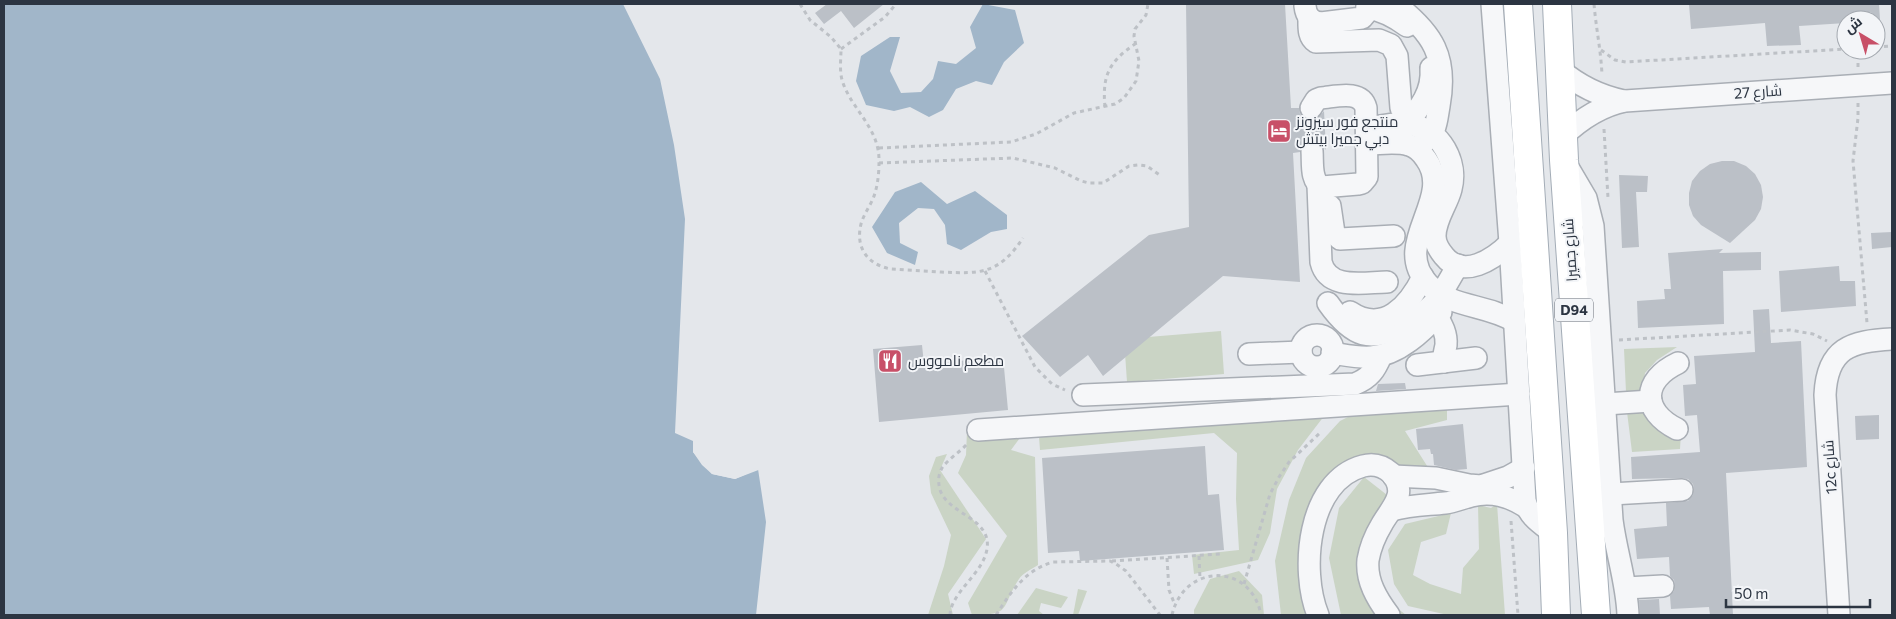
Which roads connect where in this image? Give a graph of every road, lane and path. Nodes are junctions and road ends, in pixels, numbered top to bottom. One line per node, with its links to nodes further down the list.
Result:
1 (800, 4): 12 (path)
2 (896, 4): 12 (path)
3 (1148, 4): 11 (path)
4 (1395, 4): 22 (street)
5 (1492, 4): 33 (street)
6 (1518, 4): 64 (main road, D94)
7 (1594, 4): 13 (path)
8 (1367, 6): 9 (street); 21 (street)
9 (1307, 11): 21 (street)
10 (1561, 11): 15 (main road, شارع جميرا / D94)
11 (1135, 44): 19 (path); 19 (path)
12 (841, 49): 24 (path)
13 (1836, 50)
14 (1858, 60): 17 (path)
15 (1559, 69): 18 (street, شارع 27); 25 (main road, شارع جميرا / D94)
16 (1892, 84): 17 (street, شارع 27)
17 (1858, 85): 18 (street, شارع 27); 42 (path)
18 (1625, 101): 25 (street, شارع 27)
19 (1105, 107): 24 (path)
20 (1311, 108): 23 (street)
21 (1403, 116): 22 (street); 23 (street)
22 (1433, 134): 26 (street); 34 (street)
23 (1367, 136): 26 (street); 30 (street)
24 (879, 148): 28 (path)
25 (1564, 148): 53 (street); 83 (main road, شارع جميرا / D94)
26 (1417, 149): 36 (street)
27 (1312, 152): 30 (street)
28 (879, 163): 29 (path); 35 (path)
29 (1161, 176)
30 (1323, 185): 31 (street); 37 (street)
31 (1394, 236)
32 (1023, 238): 35 (path)
33 (1510, 243): 34 (street); 39 (street)
34 (1458, 265): 38 (street)
35 (986, 270): 51 (path)
36 (1423, 277): 38 (street); 38 (street)
37 (1387, 282)
38 (1438, 310): 39 (street); 45 (street); 46 (street)
39 (1514, 321): 50 (street)
40 (1892, 339): 42 (street)
41 (1616, 340): 43 (path)
42 (1868, 340): 43 (street)
43 (1841, 352): 85 (street, 12c شارع)
44 (1249, 354): 45 (street)
45 (1381, 356): 51 (street)
46 (1444, 358): 47 (street); 49 (street)
47 (1476, 358)
48 (1678, 363): 52 (street)
49 (1417, 365)
50 (1519, 394): 55 (street); 57 (street)
51 (1083, 395)
52 (1651, 401): 53 (street); 54 (street)
53 (1605, 404): 61 (street)
54 (1677, 429)
55 (978, 430): 74 (path)
56 (1320, 432): 70 (path)
57 (1524, 468): 60 (street); 62 (street)
58 (1393, 476): 60 (street); 63 (street); 79 (street)
59 (1682, 490): 61 (street)
60 (1469, 491): 62 (street); 63 (street)
61 (1611, 494): 72 (street)
62 (1518, 502): 64 (street); 81 (path)
63 (1392, 510): 80 (street)
64 (1552, 533): 82 (main road, D94)
65 (1221, 554): 66 (path)
66 (1199, 556): 67 (path); 69 (path)
67 (1167, 558): 68 (path); 73 (path)
68 (1110, 561): 75 (path); 76 (path)
69 (1200, 578): 70 (path); 73 (path)
70 (1244, 584): 78 (path)
71 (1663, 586): 72 (street)
72 (1626, 588): 84 (street)
73 (1175, 604): 77 (path)
74 (950, 615)
75 (996, 615)
76 (1160, 615)
77 (1172, 615)
78 (1261, 615)
79 (1318, 615)
80 (1389, 615)
81 (1518, 615)
82 (1556, 615)
83 (1596, 615)
84 (1628, 615)
85 (1839, 615)

